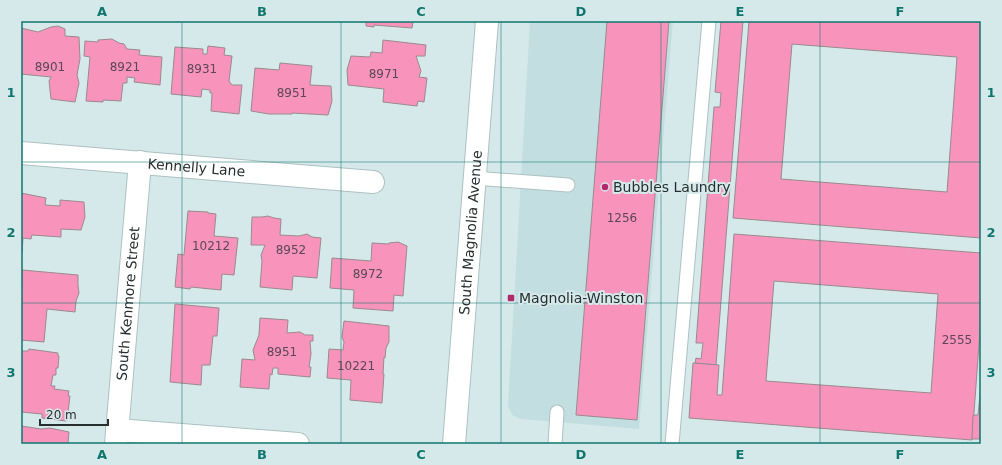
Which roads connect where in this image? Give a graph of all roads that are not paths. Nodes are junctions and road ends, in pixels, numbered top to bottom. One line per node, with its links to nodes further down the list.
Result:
1 (487, 21): 5 (street, South Magnolia Avenue)
2 (709, 21): 13 (lane)
3 (21, 153): 4 (street, Kennelly Lane)
4 (140, 162): 6 (street, Kennelly Lane); 9 (street, South Kenmore Street)
5 (474, 178): 7 (lane); 11 (street, South Magnolia Avenue)
6 (373, 182)
7 (568, 185)
8 (557, 412): 12 (lane)
9 (117, 437): 10 (street)
10 (298, 444)
11 (454, 444)
12 (555, 444)
13 (672, 444)

